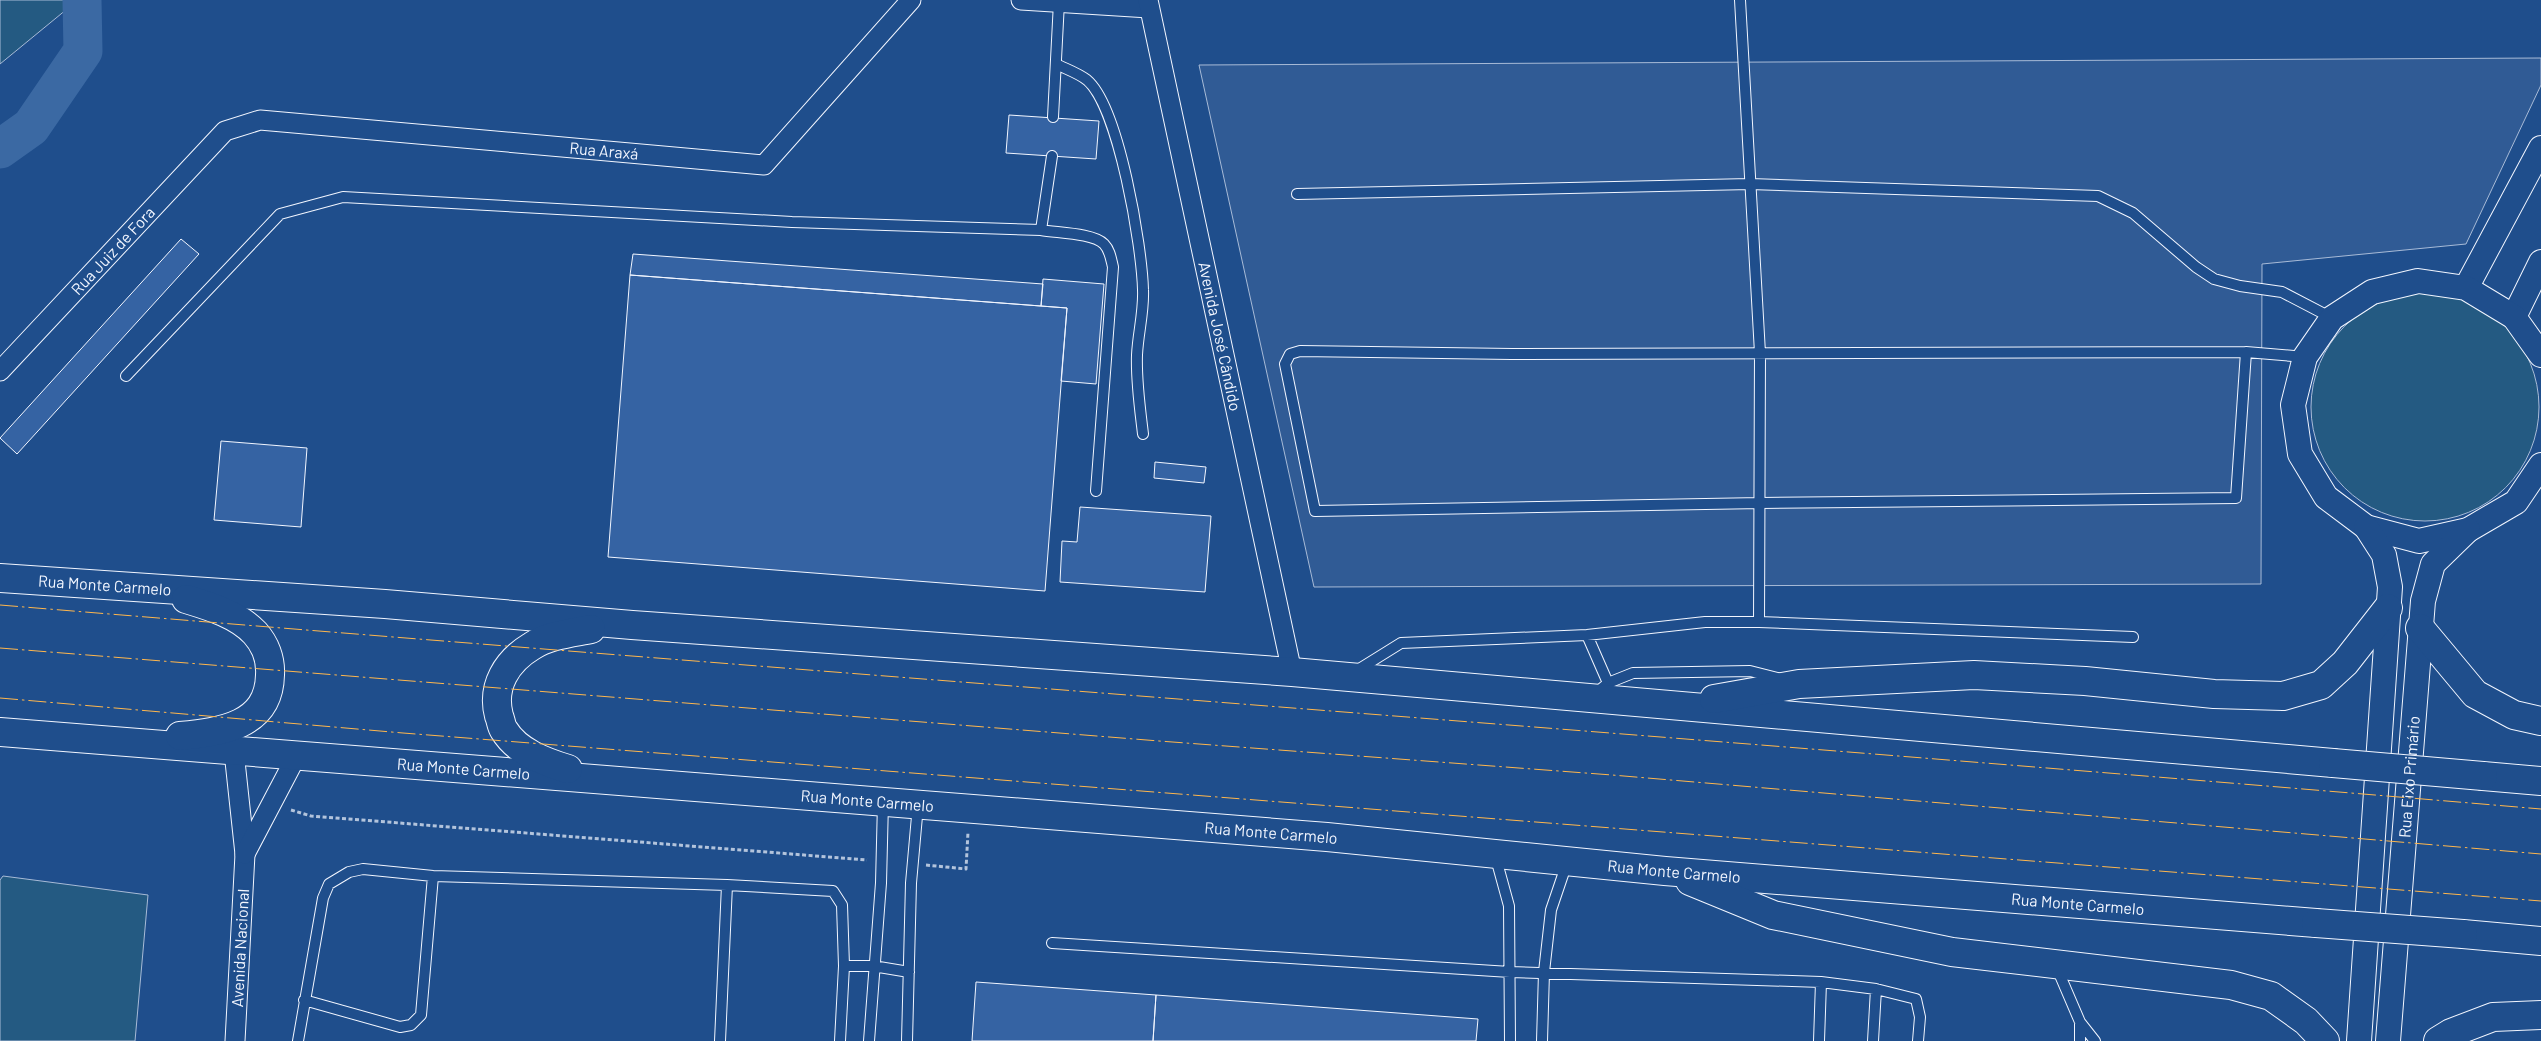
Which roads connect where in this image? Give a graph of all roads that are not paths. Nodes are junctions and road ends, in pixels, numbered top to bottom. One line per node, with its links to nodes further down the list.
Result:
1 (912, 0): 8 (street, Rua Araxá)
2 (1021, 0): 4 (street)
3 (1740, 0): 11 (lane)
4 (1059, 2): 5 (street); 6 (lane)
5 (1148, 4): 38 (street, Avenida José Cândido)
6 (1056, 64): 7 (lane); 24 (lane)
7 (1054, 117)
8 (225, 131): 22 (street, Rua Juiz de Fora)
9 (2541, 148): 15 (street)
10 (1052, 156): 13 (lane)
11 (1750, 184): 12 (lane); 17 (lane); 19 (lane)
12 (1297, 194)
13 (1041, 230): 23 (lane); 26 (lane)
14 (2541, 262): 16 (street)
15 (2466, 288): 16 (street); 17 (street)
16 (2514, 317): 21 (street)
17 (2332, 318): 20 (street)
18 (2246, 352): 19 (lane); 20 (lane); 27 (lane)
19 (1760, 353): 27 (lane); 27 (lane)
20 (2305, 356): 28 (street)
21 (2541, 356)
22 (0, 371)
23 (126, 376)
24 (1143, 434)
25 (2541, 465): 29 (street)
26 (1096, 491)
27 (1761, 503): 33 (lane)
28 (2366, 527): 29 (street); 32 (street, Rua Eixo Primário)
29 (2468, 530): 35 (street, Rua Eixo Primário)
30 (0, 578): 31 (highway, Rua Monte Carmelo)
31 (126, 586): 34 (highway, Rua Monte Carmelo); 45 (highway)
32 (2388, 608): 40 (highway); 85 (street, Rua Eixo Primário)
33 (1759, 622): 36 (lane); 37 (lane)
34 (632, 625): 38 (highway, Rua Monte Carmelo); 48 (highway)
35 (2420, 628): 43 (highway); 86 (street, Rua Eixo Primário)
36 (1587, 635): 39 (lane); 41 (lane)
37 (2133, 637)
38 (1292, 672): 39 (highway, Rua Monte Carmelo)
39 (1347, 677): 41 (highway, Rua Monte Carmelo)
40 (1799, 684): 41 (lane); 42 (highway)
41 (1600, 690): 42 (highway, Rua Monte Carmelo)
42 (1683, 705): 49 (highway, Rua Monte Carmelo, bridge)
43 (2541, 721)
44 (0, 732): 45 (highway, Rua Monte Carmelo)
45 (116, 742): 46 (highway, Rua Monte Carmelo)
46 (234, 752): 47 (highway, Rua Monte Carmelo); 53 (street, Avenida Nacional)
47 (296, 757): 48 (highway, Rua Monte Carmelo); 53 (street, Avenida Nacional)
48 (602, 780): 50 (highway, Rua Monte Carmelo)
49 (2541, 781)
50 (883, 802): 51 (highway, Rua Monte Carmelo); 62 (lane)
51 (918, 805): 52 (highway, Rua Monte Carmelo); 63 (lane)
52 (1494, 852): 54 (highway, Rua Monte Carmelo); 64 (lane)
53 (245, 854): 71 (street, Avenida Nacional)
54 (1568, 860): 55 (highway, Rua Monte Carmelo); 65 (lane)
55 (1665, 870): 58 (highway, Rua Monte Carmelo, bridge); 60 (highway)
56 (433, 876): 57 (lane); 68 (lane); 68 (lane)
57 (727, 885): 61 (lane); 73 (lane)
58 (2541, 941)
59 (1052, 943): 64 (lane)
60 (2056, 965): 70 (lane); 84 (highway)
61 (844, 966): 62 (lane); 74 (lane)
62 (874, 966): 63 (lane); 75 (lane)
63 (909, 972): 76 (lane)
64 (1510, 972): 65 (lane); 77 (lane)
65 (1544, 972): 66 (lane); 78 (lane)
66 (1821, 982): 67 (lane); 79 (lane)
67 (1876, 989): 80 (lane); 81 (lane)
68 (304, 1000): 72 (lane)
69 (2541, 1015): 87 (highway)
70 (2080, 1022): 82 (lane); 83 (lane)
71 (235, 1041)
72 (298, 1041)
73 (720, 1041)
74 (840, 1041)
75 (869, 1041)
76 (907, 1041)
77 (1510, 1041)
78 (1542, 1041)
79 (1819, 1041)
80 (1873, 1041)
81 (1918, 1041)
82 (2080, 1041)
83 (2094, 1041)
84 (2325, 1041)
85 (2359, 1041)
86 (2388, 1041)
87 (2438, 1041)

